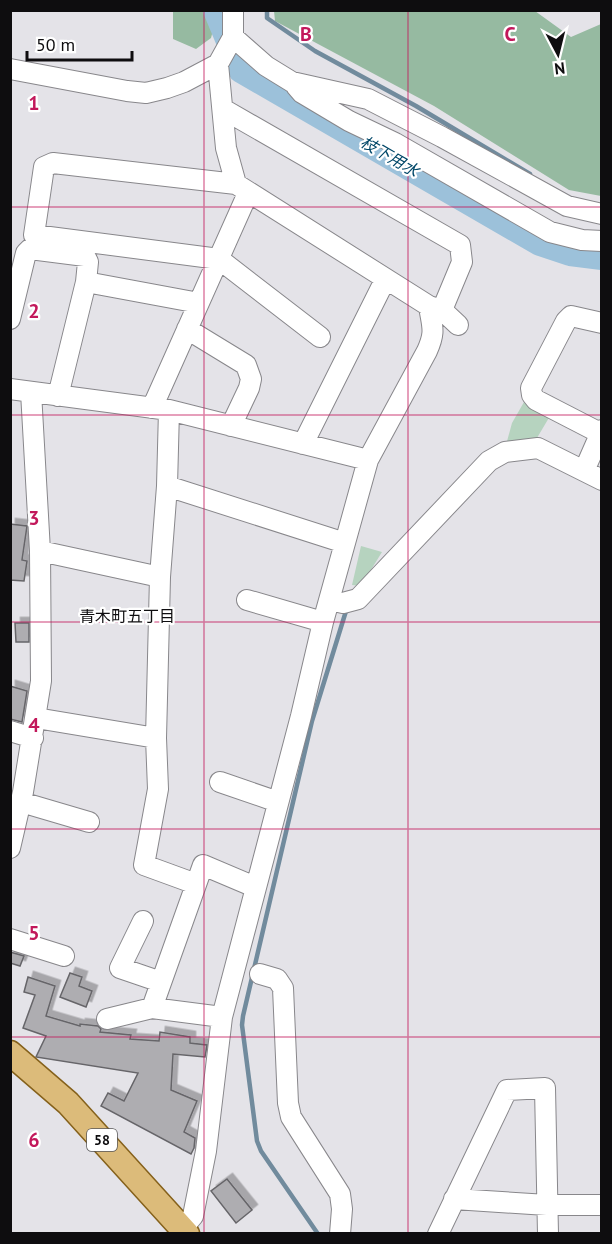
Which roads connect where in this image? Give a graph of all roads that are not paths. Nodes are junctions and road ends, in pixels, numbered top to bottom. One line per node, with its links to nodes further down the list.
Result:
1 (232, 10): 2 (street)
2 (233, 37): 3 (street); 5 (street)
3 (218, 64): 4 (street); 6 (street)
4 (10, 69)
5 (292, 82): 8 (street); 9 (street)
6 (223, 109): 7 (street); 14 (street)
7 (242, 189): 10 (street); 10 (street); 11 (street)
8 (602, 213)
9 (602, 241)
10 (219, 259): 13 (street); 19 (street)
11 (386, 280): 14 (street); 26 (street)
12 (86, 282): 13 (street); 15 (street); 22 (street)
13 (199, 303): 18 (street)
14 (435, 308): 17 (street); 27 (street)
15 (10, 319)
16 (602, 323): 25 (street)
17 (458, 325)
18 (188, 329): 23 (street); 24 (street)
19 (320, 337)
20 (10, 389): 21 (street)
21 (31, 392): 22 (street); 32 (street)
22 (58, 396): 23 (street)
23 (160, 409): 24 (street); 30 (street)
24 (231, 426): 26 (street)
25 (601, 432): 28 (street)
26 (303, 444): 27 (street)
27 (368, 460): 31 (street)
28 (584, 471): 29 (street); 35 (street)
29 (602, 480)
30 (167, 486): 31 (street); 33 (street)
31 (345, 543): 35 (street)
32 (40, 551): 33 (street); 37 (street)
33 (160, 578): 40 (street)
34 (247, 600): 36 (street)
35 (330, 600): 36 (street)
36 (323, 622): 43 (street)
37 (36, 718): 39 (street); 40 (street)
38 (10, 731): 39 (street)
39 (33, 738): 42 (street)
40 (156, 738): 46 (street)
41 (220, 782): 43 (street)
42 (18, 794): 44 (street); 45 (street)
43 (278, 802): 47 (street)
44 (89, 822)
45 (10, 848)
46 (196, 884): 47 (street); 52 (street)
47 (255, 887): 51 (street)
48 (143, 921): 52 (street)
49 (10, 939): 50 (street)
50 (64, 956)
51 (247, 969): 54 (street); 61 (street)
52 (161, 982): 53 (street)
53 (152, 1008): 54 (street); 55 (street)
54 (222, 1017): 60 (street)
55 (107, 1019)
56 (10, 1053): 60 (main road, 58)
57 (454, 1199): 58 (street); 58 (street); 62 (street)
58 (547, 1205): 59 (street); 63 (street)
59 (602, 1205)
60 (185, 1231)
61 (340, 1233)
62 (438, 1233)
63 (548, 1233)

